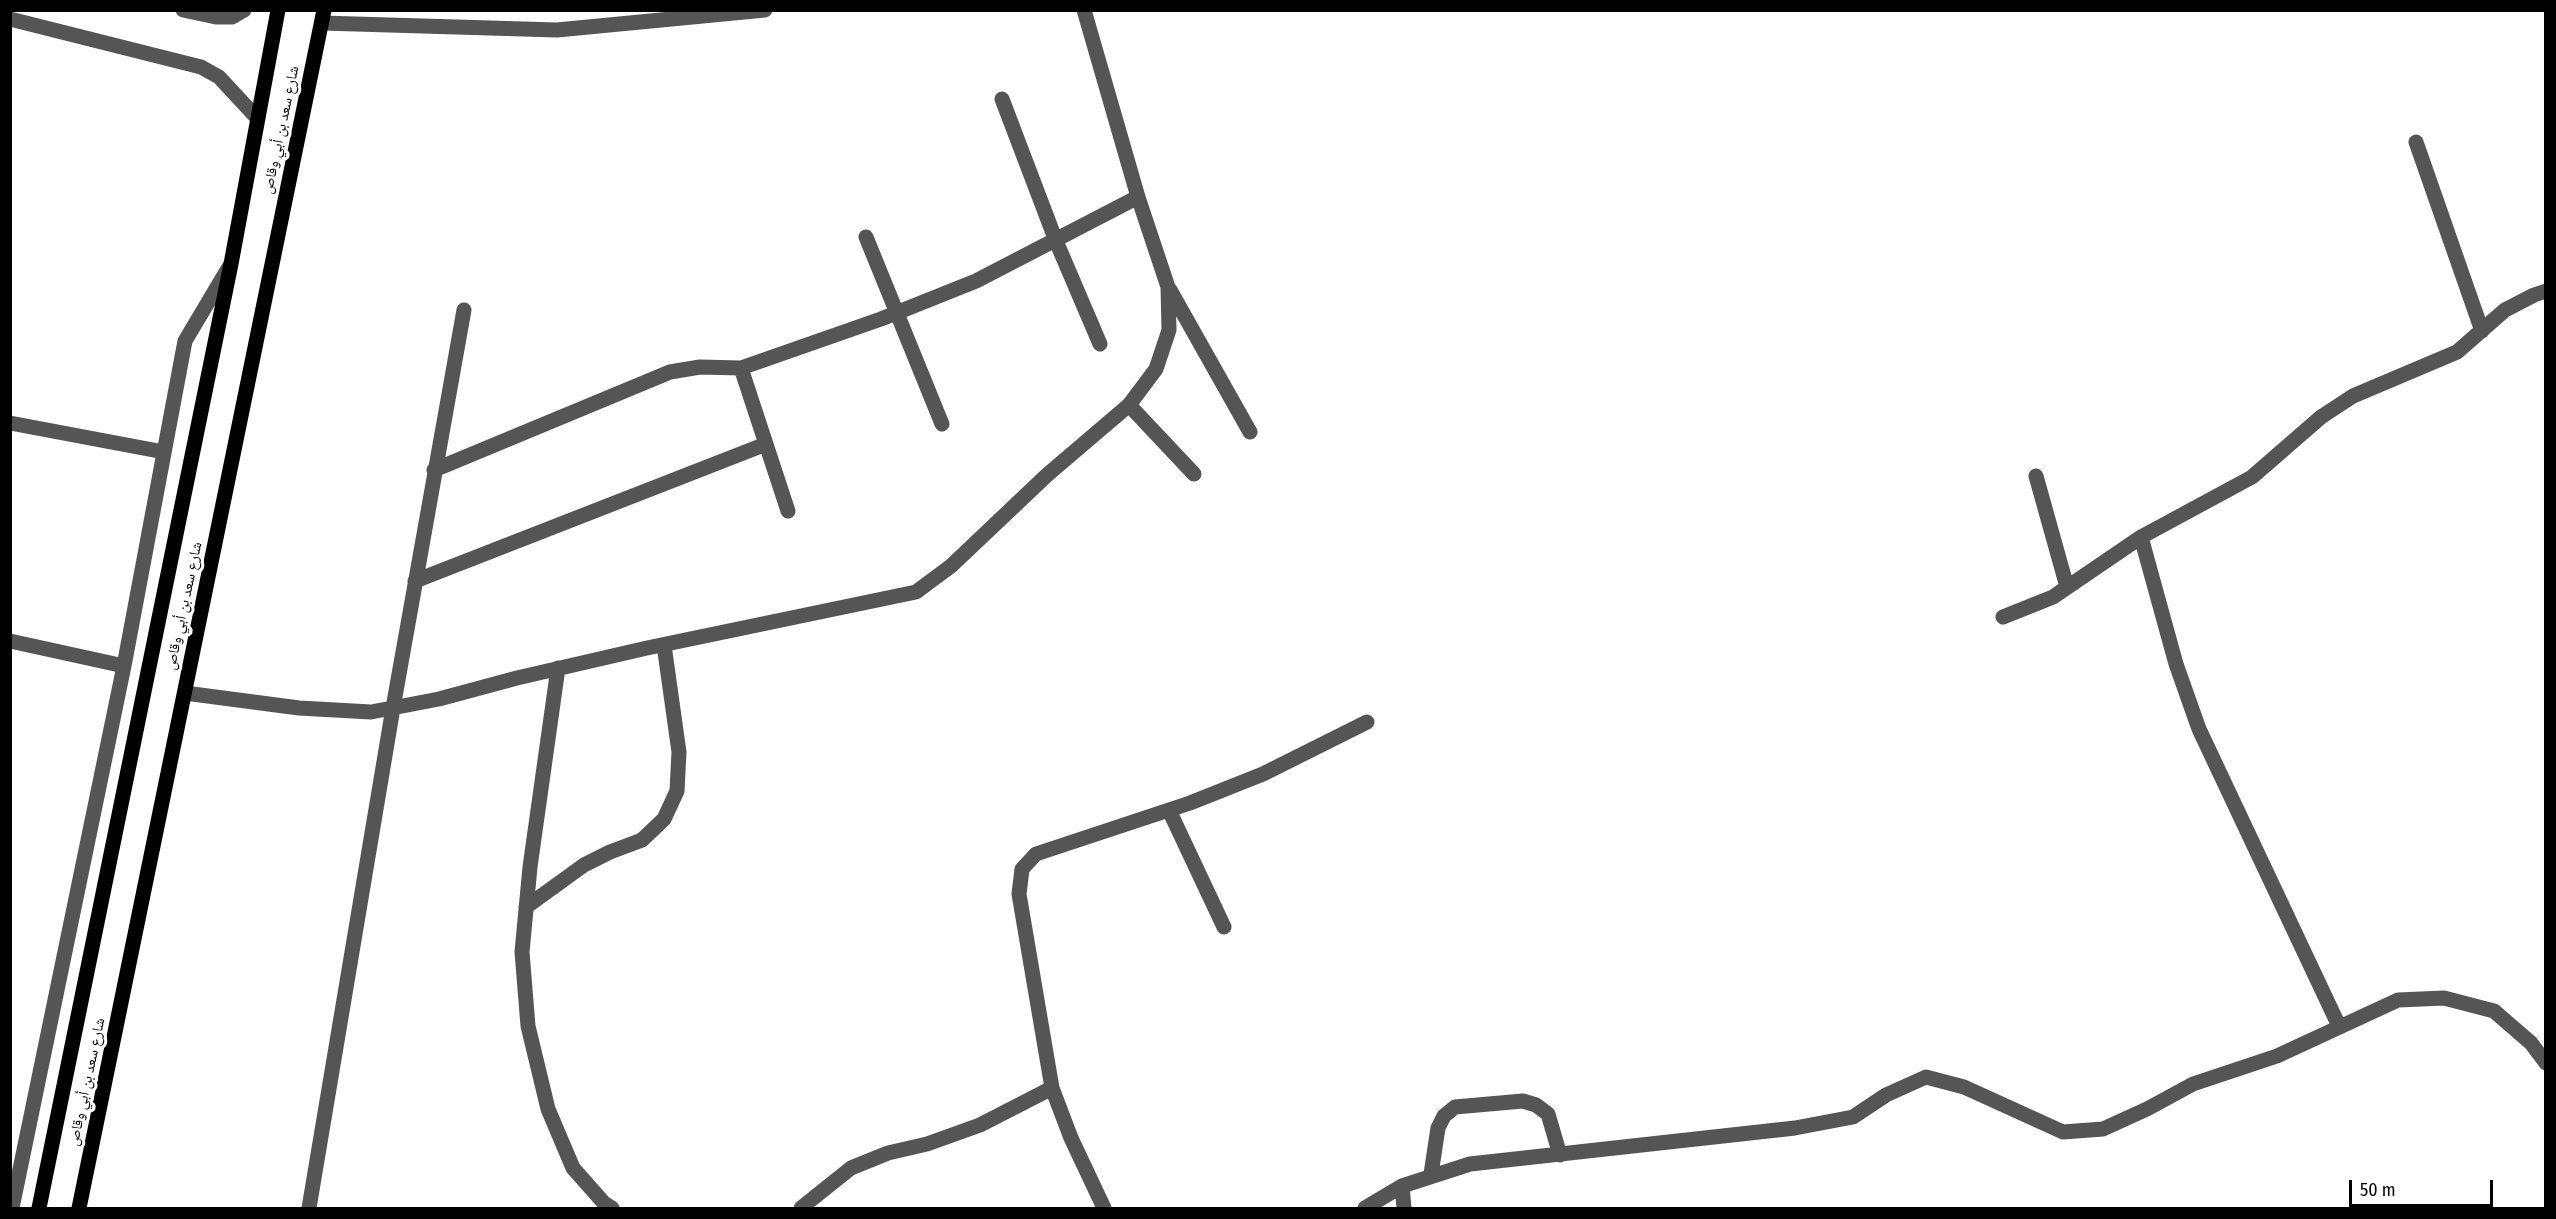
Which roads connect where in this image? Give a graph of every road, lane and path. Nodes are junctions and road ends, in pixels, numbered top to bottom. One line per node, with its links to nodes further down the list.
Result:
1 (183, 10): 2 (street)
2 (244, 10)
3 (278, 10): 10 (main road, شارع سعد بن أبي وقاص)
4 (765, 10): 7 (street)
5 (1084, 10): 12 (street)
6 (323, 17): 7 (street); 41 (main road, شارع سعد بن أبي وقاص)
7 (418, 18)
8 (10, 19): 10 (street)
9 (1002, 99): 14 (street)
10 (257, 118): 15 (main road, شارع سعد بن أبي وقاص)
11 (2416, 142): 20 (street)
12 (1138, 197): 14 (street); 16 (street)
13 (866, 237): 19 (street)
14 (1056, 241): 19 (street); 21 (street)
15 (231, 264): 28 (street); 54 (main road, شارع سعد بن أبي وقاص)
16 (1168, 287): 23 (street); 26 (street)
17 (2546, 291): 20 (street)
18 (464, 310): 29 (street)
19 (897, 312): 22 (street); 25 (street)
20 (2482, 331): 33 (street)
21 (1100, 344)
22 (741, 368): 27 (street); 29 (street)
23 (1130, 405): 30 (street); 38 (street)
24 (10, 423): 28 (street)
25 (942, 424)
26 (1250, 432)
27 (766, 444): 32 (street); 34 (street)
28 (164, 452): 39 (street)
29 (434, 470): 34 (street)
30 (1194, 474)
31 (2036, 476): 35 (street)
32 (788, 511)
33 (2141, 537): 35 (street); 47 (street)
34 (415, 581): 42 (street)
35 (2067, 587): 36 (street)
36 (2002, 617)
37 (11, 643): 39 (street)
38 (664, 645): 40 (street); 45 (street)
39 (124, 666): 53 (street)
40 (558, 668): 42 (street); 45 (street)
41 (185, 693): 42 (street); 55 (main road, شارع سعد بن أبي وقاص)
42 (393, 708): 56 (street)
43 (1367, 722): 44 (street)
44 (1169, 810): 46 (street); 49 (street)
45 (526, 907): 57 (street)
46 (1224, 927)
47 (2339, 1026): 48 (street); 50 (street)
48 (2546, 1064)
49 (1052, 1088): 58 (street); 59 (street)
50 (1560, 1155): 51 (street); 51 (street)
51 (1431, 1174): 52 (street)
52 (1402, 1186): 60 (street); 61 (street)
53 (12, 1209)
54 (39, 1209)
55 (79, 1209)
56 (309, 1209)
57 (612, 1209)
58 (801, 1209)
59 (1104, 1209)
60 (1365, 1209)
61 (1404, 1209)

